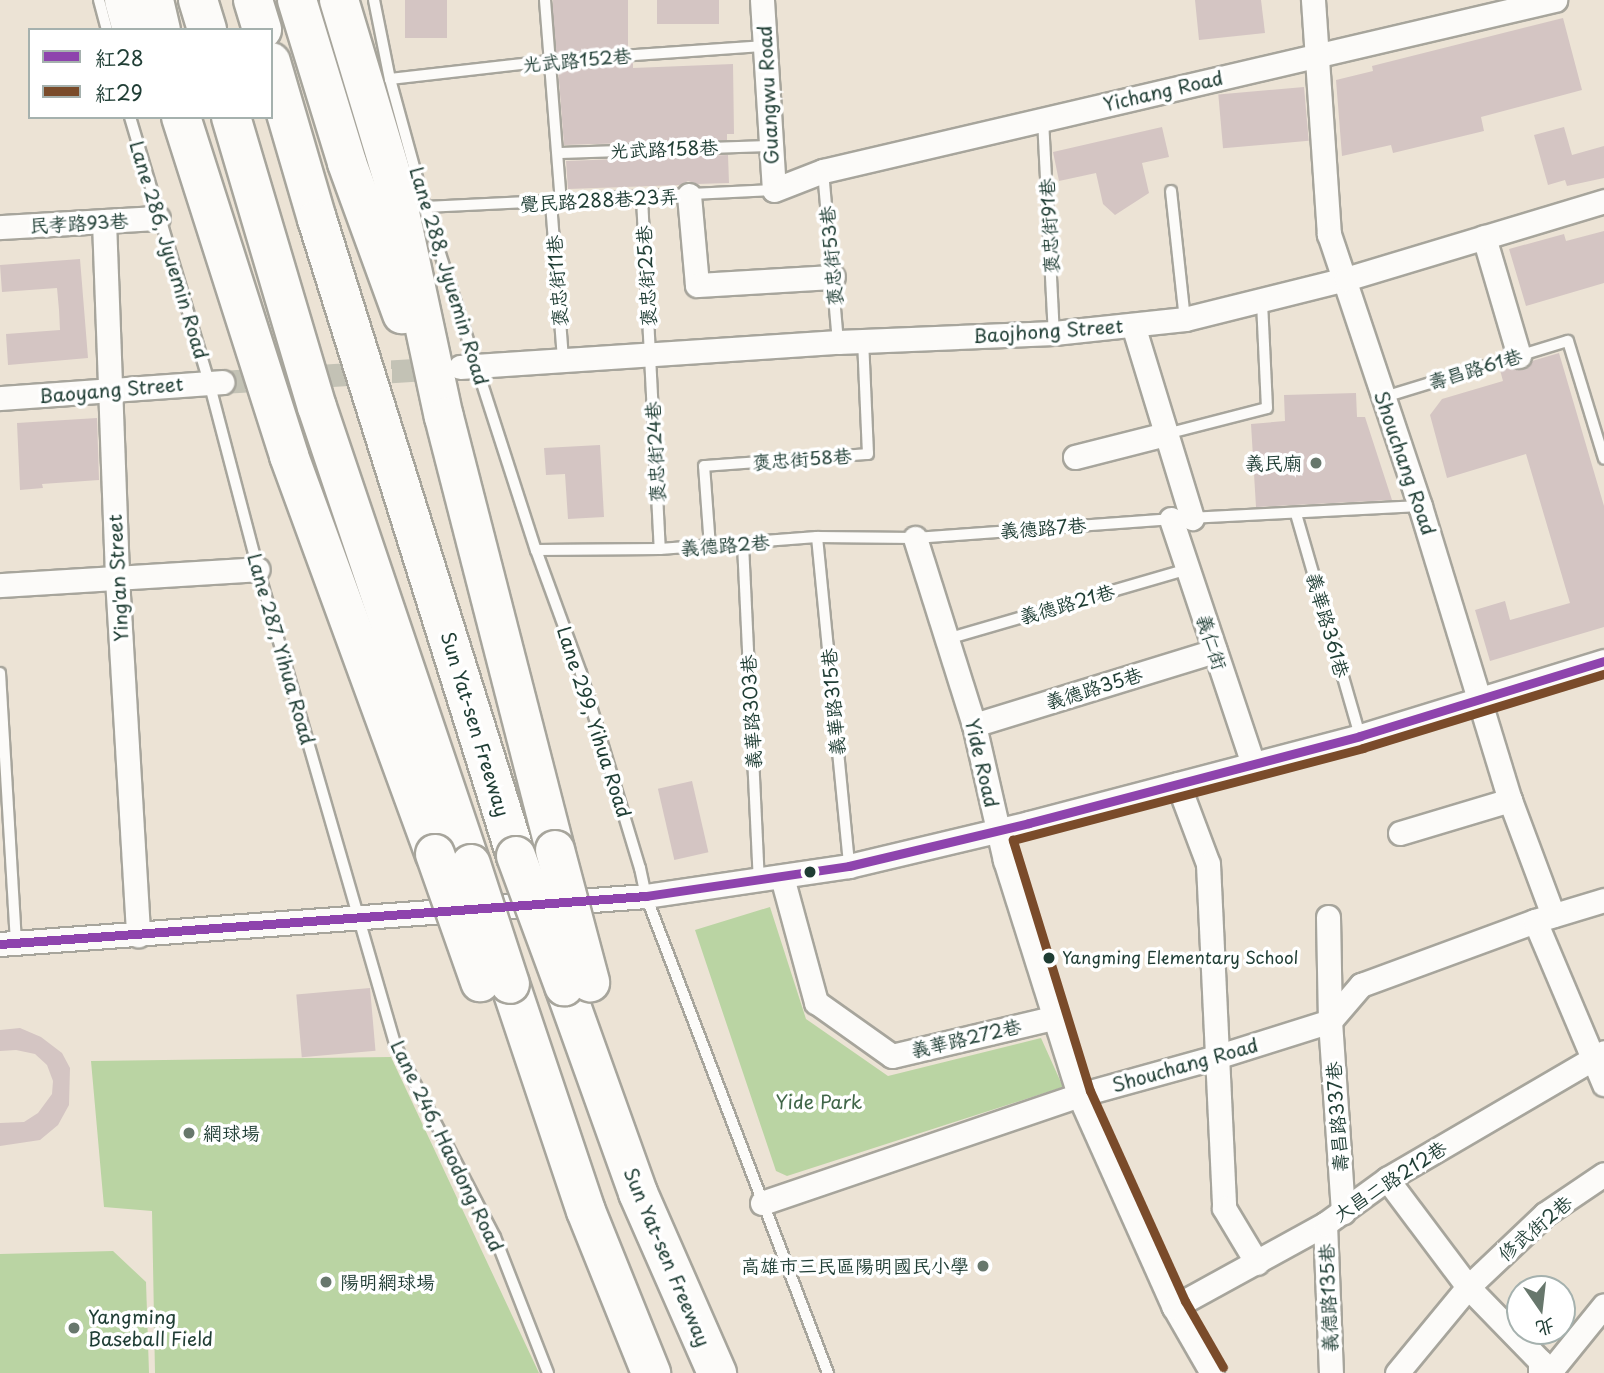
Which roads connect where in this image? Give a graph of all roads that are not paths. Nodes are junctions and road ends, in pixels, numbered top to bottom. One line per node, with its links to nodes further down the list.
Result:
1 (99, 0): 13 (lane)
2 (124, 0): 14 (highway)
3 (154, 0): 15 (highway)
4 (198, 0): 16 (highway)
5 (253, 0): 17 (highway)
6 (297, 0): 59 (highway)
7 (339, 0): 59 (highway)
8 (374, 0): 22 (lane, Lane 288, Jyuemin Road)
9 (545, 0): 20 (lane, 褒忠街11巷)
10 (762, 0): 18 (street, Guangwu Road)
11 (1313, 0): 19 (street, Shouchang Road)
12 (1555, 0): 19 (street, Yichang Road)
13 (106, 28)
14 (131, 28)
15 (161, 28)
16 (206, 28)
17 (261, 28)
18 (765, 46): 20 (lane, 光武路152巷); 28 (street, Guangwu Road)
19 (1316, 55): 27 (street, Yichang Road); 43 (street, Shouchang Road)
20 (549, 61): 22 (lane, 光武路152巷); 29 (lane, 褒忠街11巷)
21 (273, 69): 99 (highway, Sun Yat-sen Freeway, bridge)
22 (390, 79): 37 (lane, Lane 288, Jyuemin Road)
23 (131, 119): 38 (lane, Lane 286, Jyuemin Road)
24 (157, 119): 54 (highway)
25 (182, 119): 54 (highway)
26 (232, 119): 98 (highway, bridge)
27 (1044, 119): 30 (street, Yichang Road); 47 (lane, 褒忠街91巷)
28 (771, 146): 29 (lane, 光武路158巷); 31 (street, Guangwu Road)
29 (558, 153): 36 (lane, 褒忠街11巷)
30 (823, 171): 31 (street, Yichang Road); 42 (lane, 褒忠街53巷)
31 (774, 190): 33 (lane, 覺民路288巷23弄)
32 (1171, 191): 45 (lane)
33 (689, 195): 34 (lane, 覺民路288巷23弄); 42 (street)
34 (642, 198): 36 (lane, 覺民路288巷23弄); 50 (lane, 褒忠街25巷)
35 (1604, 201): 41 (street, Baojhong Street)
36 (556, 203): 37 (lane, 覺民路288巷23弄); 52 (lane, 褒忠街11巷)
37 (425, 207): 53 (lane, Lane 288, Jyuemin Road)
38 (158, 218): 39 (street, 民孝路93巷); 55 (lane, Lane 286, Jyuemin Road)
39 (104, 221): 40 (street, 民孝路93巷); 56 (street, Ying'an Street)
40 (0, 227)
41 (1484, 237): 43 (street, Baojhong Street); 51 (street)
42 (833, 277): 49 (lane, 褒忠街53巷)
43 (1346, 279): 44 (street, Baojhong Street); 58 (street, Shouchang Road)
44 (1262, 300): 45 (street, Baojhong Street); 60 (lane)
45 (1185, 319): 46 (street, Baojhong Street)
46 (1133, 325): 47 (street, Baojhong Street); 60 (street, 義仁街)
47 (1054, 333): 48 (street, Baojhong Street)
48 (863, 341): 49 (street, Baojhong Street); 69 (lane, 褒忠街58巷)
49 (838, 342): 50 (street, Baojhong Street)
50 (650, 354): 52 (street, Baojhong Street); 70 (lane, 褒忠街24巷)
51 (1519, 356): 58 (lane, 壽昌路61巷); 62 (lane, 壽昌路61巷)
52 (563, 360): 53 (street, Baojhong Street)
53 (468, 367): 71 (lane, Lane 288, Jyuemin Road)
54 (259, 369): 98 (highway, bridge)
55 (216, 382): 56 (street, Baoyang Street); 72 (lane, Lane 287, Yihua Road)
56 (110, 391): 57 (street, Baoyang Street); 74 (street, Ying'an Street)
57 (0, 398)
58 (1381, 398): 63 (street, Shouchang Road)
59 (443, 417): 99 (highway, bridge)
60 (1166, 434): 61 (street); 65 (street, 義仁街)
61 (1075, 457)
62 (1604, 459)
63 (1420, 506): 64 (lane); 80 (street, Shouchang Road)
64 (1296, 514): 65 (lane); 82 (lane, 義華路361巷)
65 (1181, 519): 67 (lane, 義德路7巷); 73 (street, 義仁街)
66 (817, 537): 67 (lane, 義德路2巷); 68 (lane, 義德路2巷); 88 (lane, 義華路315巷)
67 (915, 538): 76 (street, Yide Road)
68 (743, 544): 69 (lane, 義德路2巷); 90 (lane, 義華路303巷)
69 (710, 547): 70 (lane, 義德路2巷)
70 (660, 549): 71 (lane, 義德路2巷)
71 (536, 550): 91 (lane, Lane 299, Yihua Road)
72 (258, 569): 74 (street); 93 (lane, Lane 287, Yihua Road)
73 (1188, 569): 76 (lane, 義德路21巷); 77 (street, 義仁街)
74 (117, 578): 75 (street); 96 (street, Ying'an Street)
75 (0, 585)
76 (947, 639): 81 (street, Yide Road)
77 (1215, 651): 81 (street, 義德路35巷); 83 (street, 義仁街)
78 (1604, 661): 80 (street)
79 (0, 673): 97 (lane)
80 (1480, 698): 82 (street); 85 (street, Shouchang Road)
81 (974, 725): 86 (street, Yide Road)
82 (1360, 736): 83 (street)
83 (1253, 764): 84 (street)
84 (1178, 784): 86 (street); 103 (street)
85 (1510, 800): 87 (street); 95 (street, Shouchang Road)
86 (998, 831): 88 (street); 100 (street, Yide Road)
87 (1400, 834)
88 (849, 866): 89 (street)
89 (782, 877): 90 (street); 100 (street, 義華路272巷)
90 (759, 880): 91 (street)
91 (646, 896): 93 (street); 108 (lane, Lane 299, Yihua Road)
92 (1604, 900): 95 (street)
93 (357, 916): 96 (street); 114 (lane, Lane 246, Haodong Road)
94 (1328, 916): 101 (street, 壽昌路337巷)
95 (1544, 918): 101 (street); 102 (street, Shouchang Road)
96 (138, 935): 97 (street)
97 (8, 943)
98 (495, 983): 115 (highway)
99 (577, 984): 116 (highway, Sun Yat-sen Freeway)
100 (1053, 1018): 105 (street, Yide Road)
101 (1330, 1021): 103 (street, Shouchang Road); 109 (street, 壽昌路337巷)
102 (1598, 1054): 104 (street, Shouchang Road); 107 (street, 大昌二路212巷)
103 (1216, 1057): 105 (street, Shouchang Road); 110 (street)
104 (1604, 1084)
105 (1079, 1095): 108 (street, Shouchang Road); 113 (street, Yide Road)
106 (1604, 1174): 111 (street, 修武街2巷)
107 (1387, 1179): 109 (street, 大昌二路212巷); 111 (street)
108 (762, 1203): 117 (lane, Lane 299, Yihua Road)
109 (1334, 1218): 110 (street, 大昌二路212巷); 119 (street, 義德路135巷)
110 (1257, 1263): 113 (street, 大昌二路212巷)
111 (1468, 1287): 120 (street, 修武街2巷); 121 (street)
112 (1604, 1305): 122 (street)
113 (1174, 1307): 118 (street, Yide Road)
114 (548, 1373)
115 (651, 1373)
116 (717, 1373)
117 (828, 1373)
118 (1212, 1373)
119 (1331, 1373)
120 (1397, 1373)
121 (1541, 1373)
122 (1549, 1373)

